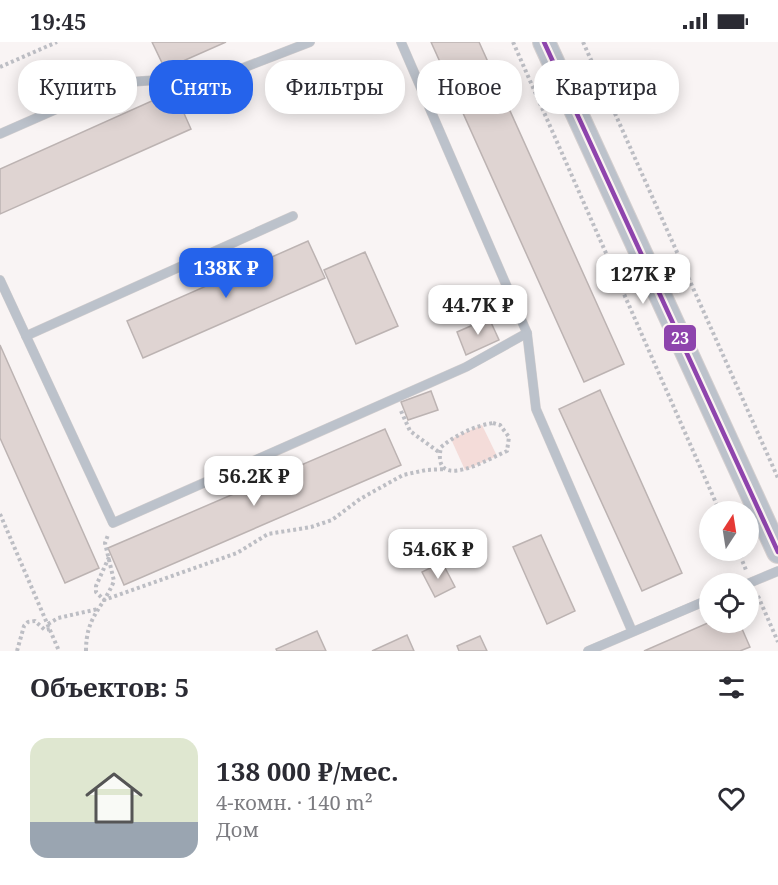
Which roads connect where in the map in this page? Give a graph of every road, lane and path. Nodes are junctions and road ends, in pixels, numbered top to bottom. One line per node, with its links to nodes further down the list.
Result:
1 (57, 42): 7 (path)
2 (310, 42): 8 (lane)
3 (402, 42): 11 (lane)
4 (513, 42): 17 (path)
5 (544, 42): 20 (street)
6 (583, 42): 16 (path)
7 (0, 67)
8 (0, 134)
9 (293, 216): 12 (lane)
10 (0, 280): 12 (lane)
11 (527, 333): 13 (lane); 28 (lane)
12 (26, 336): 19 (lane)
13 (394, 399): 14 (path); 19 (lane)
14 (440, 453): 15 (path); 15 (path)
15 (446, 469): 24 (path)
16 (778, 478)
17 (715, 501)
18 (0, 514): 27 (path)
19 (113, 523): 21 (path)
20 (778, 552)
21 (109, 557): 24 (path); 24 (path)
22 (778, 571): 23 (lane)
23 (759, 579)
24 (103, 600): 26 (path)
25 (699, 604): 28 (lane)
26 (98, 609): 27 (path); 31 (path)
27 (49, 626): 29 (path); 30 (path)
28 (632, 632): 32 (lane)
29 (17, 651)
30 (59, 651)
31 (86, 651)
32 (588, 651)

